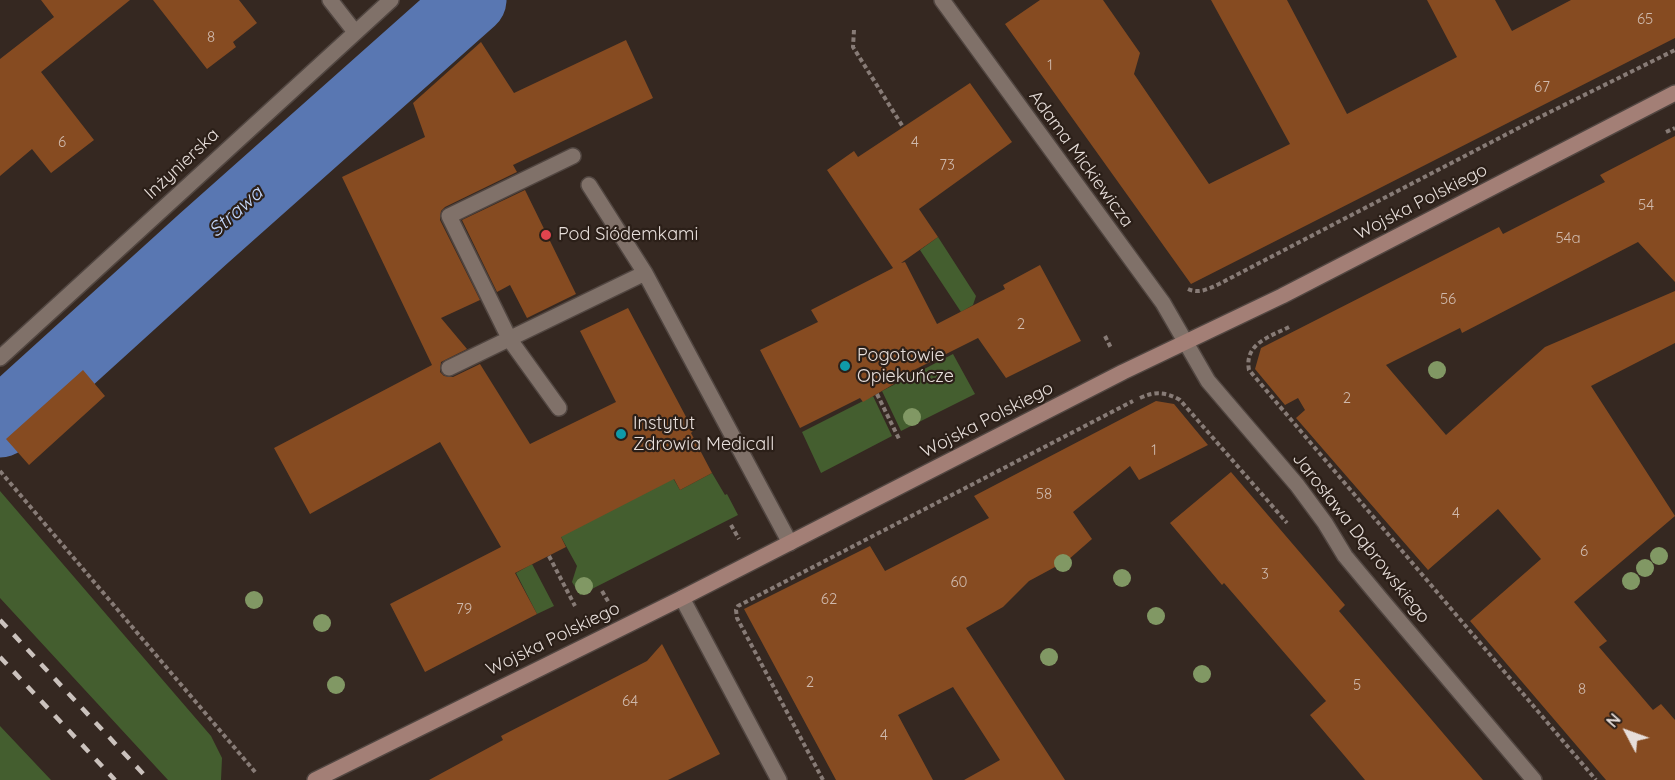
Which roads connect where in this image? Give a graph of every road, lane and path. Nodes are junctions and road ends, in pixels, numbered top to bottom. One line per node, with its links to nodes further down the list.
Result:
1 (330, 0): 5 (street)
2 (391, 0): 5 (street, Inżynierska)
3 (942, 0): 17 (street, Adama Mickiewicza)
4 (854, 30): 8 (path)
5 (355, 32): 18 (street, Inżynierska)
6 (1675, 50): 14 (path)
7 (1675, 93): 17 (street, Wojska Polskiego)
8 (903, 127)
9 (1675, 128): 10 (path)
10 (1659, 136)
11 (573, 156): 16 (street)
12 (589, 185): 13 (street)
13 (645, 273): 16 (street); 25 (street)
14 (1184, 286)
15 (1296, 323): 34 (path)
16 (510, 340): 19 (street); 21 (street)
17 (1186, 342): 25 (street, Wojska Polskiego); 33 (street, Jarosława Dąbrowskiego)
18 (0, 358)
19 (449, 368)
20 (877, 394): 23 (path)
21 (559, 408)
22 (1212, 435): 32 (path)
23 (899, 440)
24 (0, 471): 29 (path)
25 (790, 543): 27 (street, Wojska Polskiego)
26 (549, 556): 28 (path)
27 (681, 598): 30 (street, Wojska Polskiego); 31 (street)
28 (575, 606)
29 (256, 773)
30 (315, 780)
31 (779, 780)
32 (823, 780)
33 (1534, 780)
34 (1596, 780)

